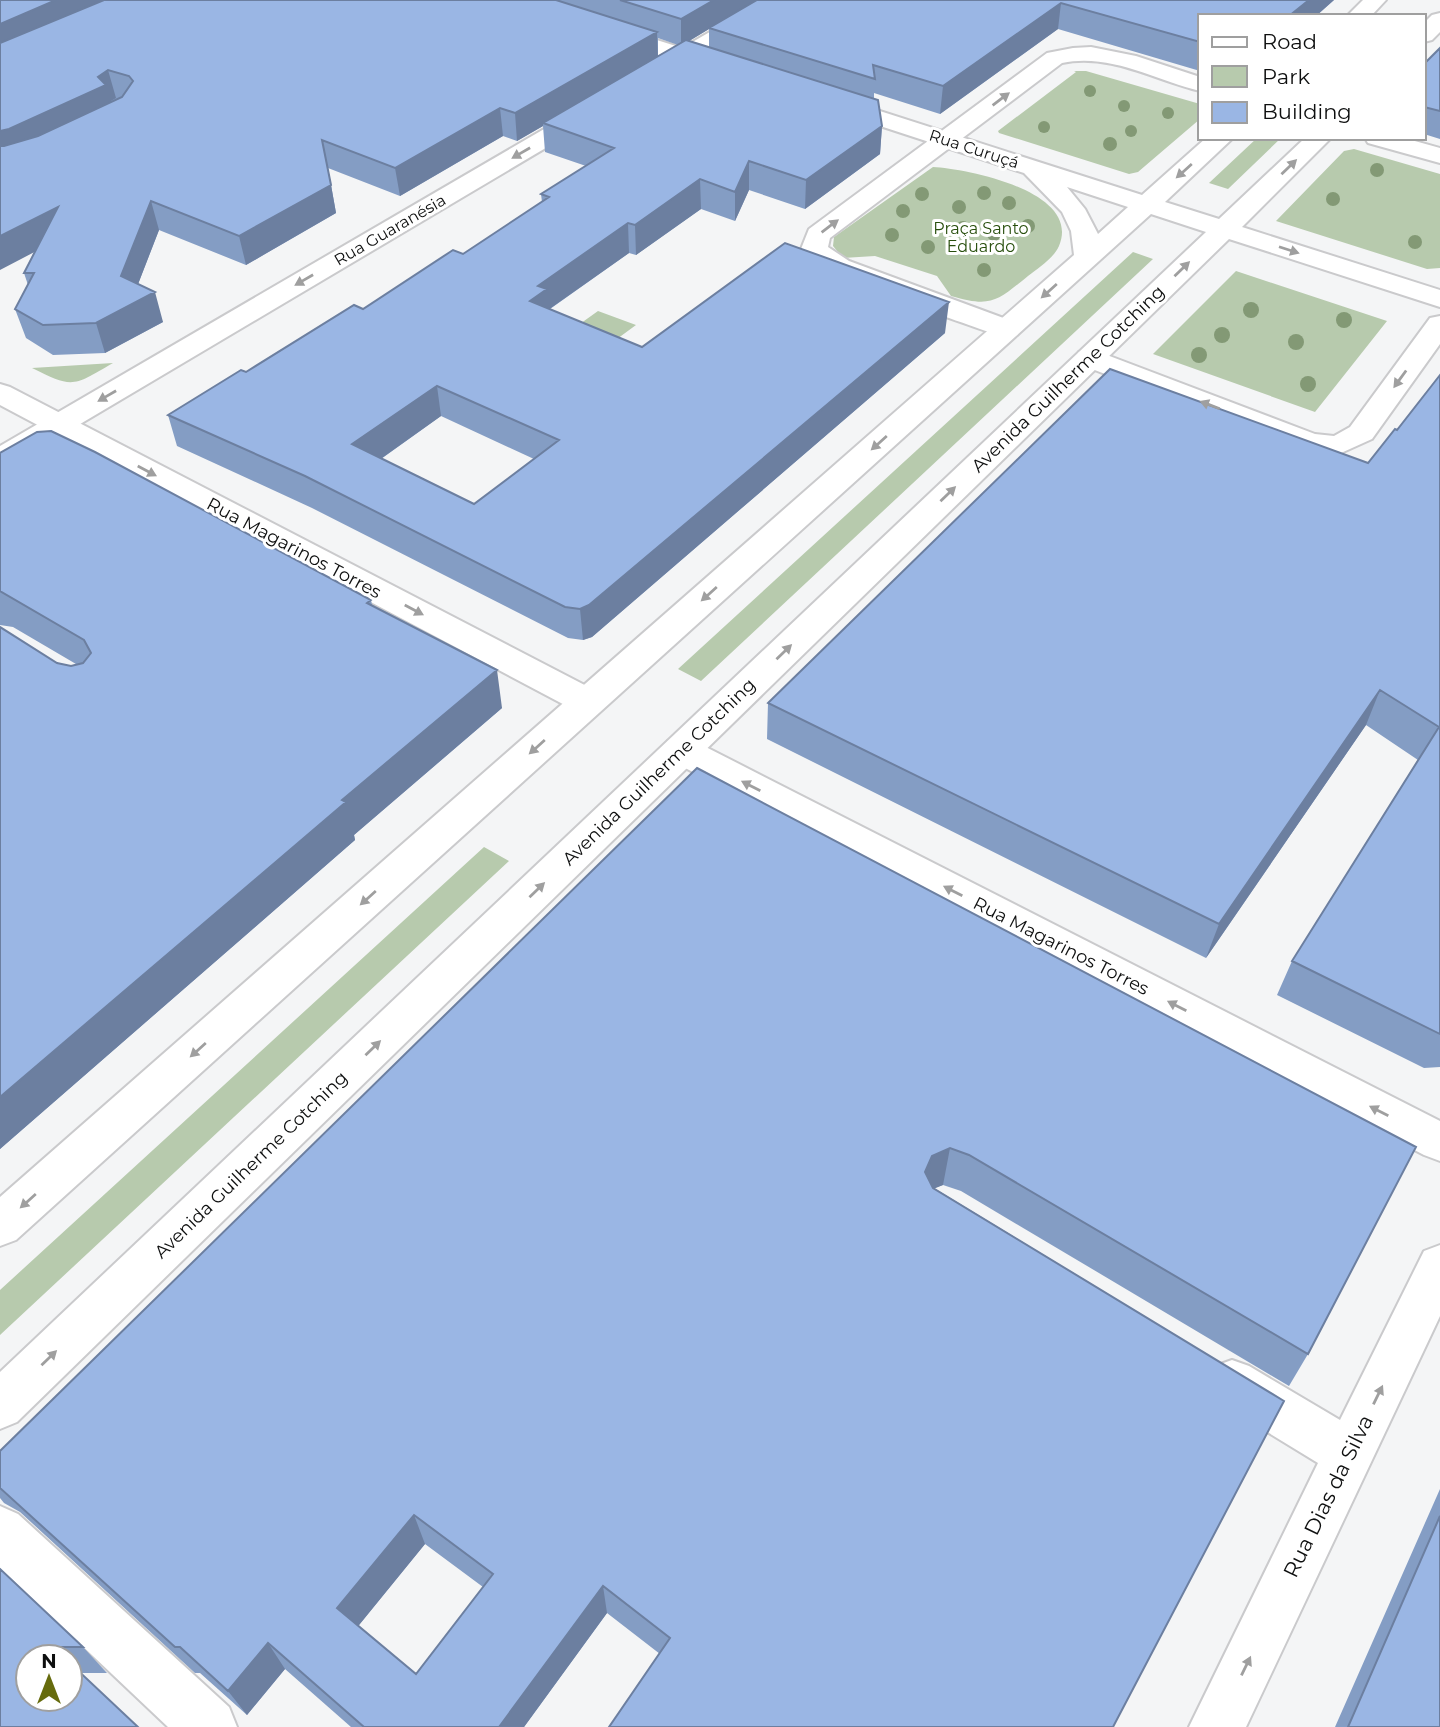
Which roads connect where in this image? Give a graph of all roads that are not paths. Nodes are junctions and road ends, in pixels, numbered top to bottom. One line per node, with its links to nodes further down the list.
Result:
1 (507, 0): 7 (main road)
2 (779, 0): 7 (main road)
3 (1375, 0): 4 (main road)
4 (1360, 14)
5 (1440, 20): 6 (main road)
6 (1426, 33)
7 (685, 56): 8 (main road); 9 (main road)
8 (738, 73)
9 (656, 74)
10 (1198, 84): 13 (main road, one-way to 10)
11 (617, 97): 27 (main road, Rua Guaranésia, one-way to 27)
12 (814, 97): 13 (main road, Rua Curuçá)
13 (946, 140): 18 (main road, Rua Curuçá); 24 (main road, one-way to 13)
14 (1219, 140): 19 (main road, one-way to 19)
15 (1317, 140): 20 (main road, Avenida Guilherme Cotching, one-way to 15)
16 (1384, 140): 17 (main road)
17 (1440, 156)
18 (1029, 166): 19 (main road, Rua Curuçá); 21 (main road)
19 (1147, 204): 20 (main road, Rua Curuçá); 21 (main road)
20 (1224, 229): 22 (main road, Rua Curuçá, one-way to 22); 25 (main road, Avenida Guilherme Cotching, one-way to 20)
21 (1087, 257): 24 (main road, one-way to 24)
22 (1440, 299)
23 (1440, 324): 25 (main road, one-way to 25)
24 (1007, 329): 29 (main road, one-way to 29)
25 (1089, 358): 30 (main road, Avenida Guilherme Cotching, one-way to 25)
26 (0, 393): 27 (main road, Rua Magarinos Torres)
27 (59, 424): 28 (main road, Rua Guaranésia); 29 (main road, Rua Magarinos Torres, one-way to 29)
28 (0, 459)
29 (588, 702): 32 (main road, one-way to 32)
30 (681, 750): 31 (main road, Rua Magarinos Torres, one-way to 30); 35 (main road, Avenida Guilherme Cotching, one-way to 30)
31 (1440, 1142)
32 (0, 1226)
33 (1440, 1266): 36 (main road, Rua Dias da Silva, one-way to 33)
34 (1201, 1364): 36 (main road)
35 (0, 1405)
36 (1349, 1454): 39 (main road, Rua Dias da Silva, one-way to 36)
37 (0, 1532): 38 (main road)
38 (209, 1727)
39 (1217, 1727)

